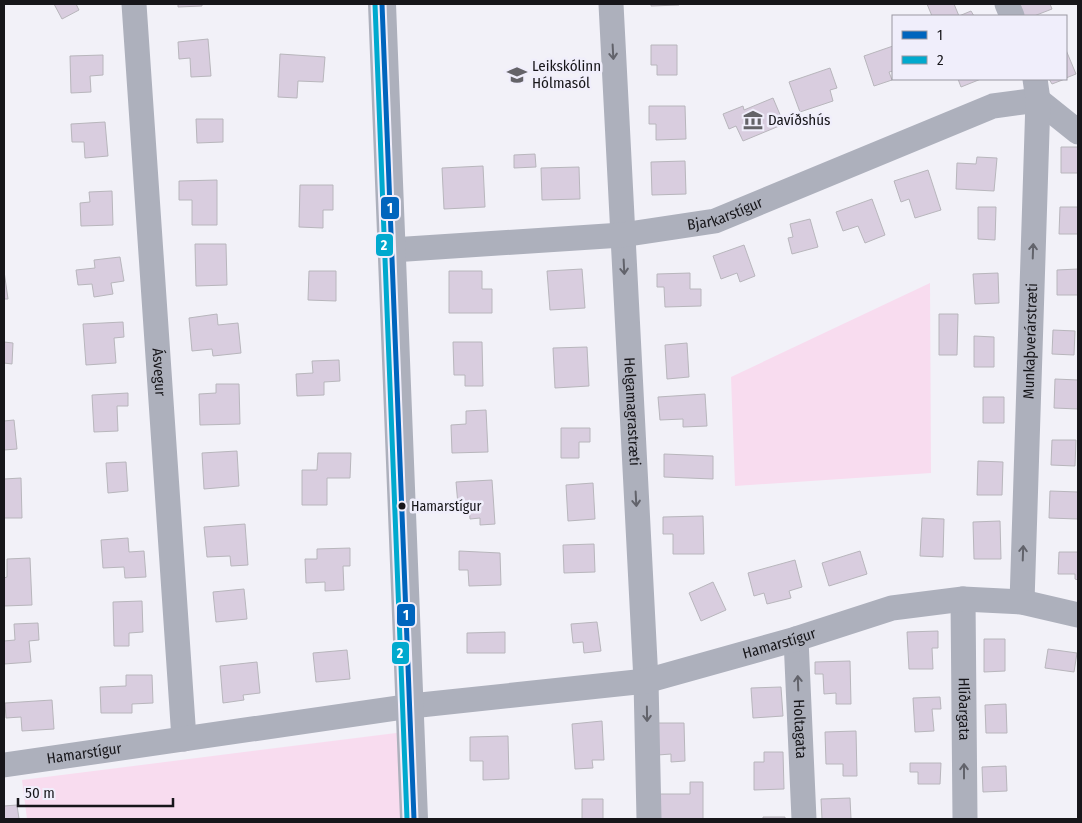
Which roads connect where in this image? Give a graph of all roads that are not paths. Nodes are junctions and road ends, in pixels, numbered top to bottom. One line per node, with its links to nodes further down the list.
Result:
1 (134, 4): 14 (street, Ásvegur)
2 (382, 4): 7 (street)
3 (611, 4): 6 (street, Helgamagrastræti, one-way to 6)
4 (1037, 90): 5 (street); 6 (street, Bjarkarstígur); 9 (street, Munkaþverárstræti, one-way to 4)
5 (1078, 132)
6 (622, 235): 7 (street, Bjarkarstígur); 12 (street, Helgamagrastræti, one-way to 12)
7 (392, 250): 13 (street)
8 (963, 599): 9 (street, Hamarstígur); 11 (street, Hamarstígur); 19 (street, Hlíðargata, one-way to 8)
9 (1022, 602): 10 (street, Hamarstígur)
10 (1078, 615)
11 (796, 639): 12 (street, Hamarstígur); 18 (street, Holtagata, one-way to 11)
12 (646, 681): 13 (street, Hamarstígur); 17 (street, Helgamagrastræti, one-way to 17)
13 (411, 706): 14 (street, Hamarstígur); 16 (street)
14 (184, 739): 15 (street, Hamarstígur)
15 (4, 765)
16 (414, 819)
17 (649, 819)
18 (804, 819)
19 (965, 819)

